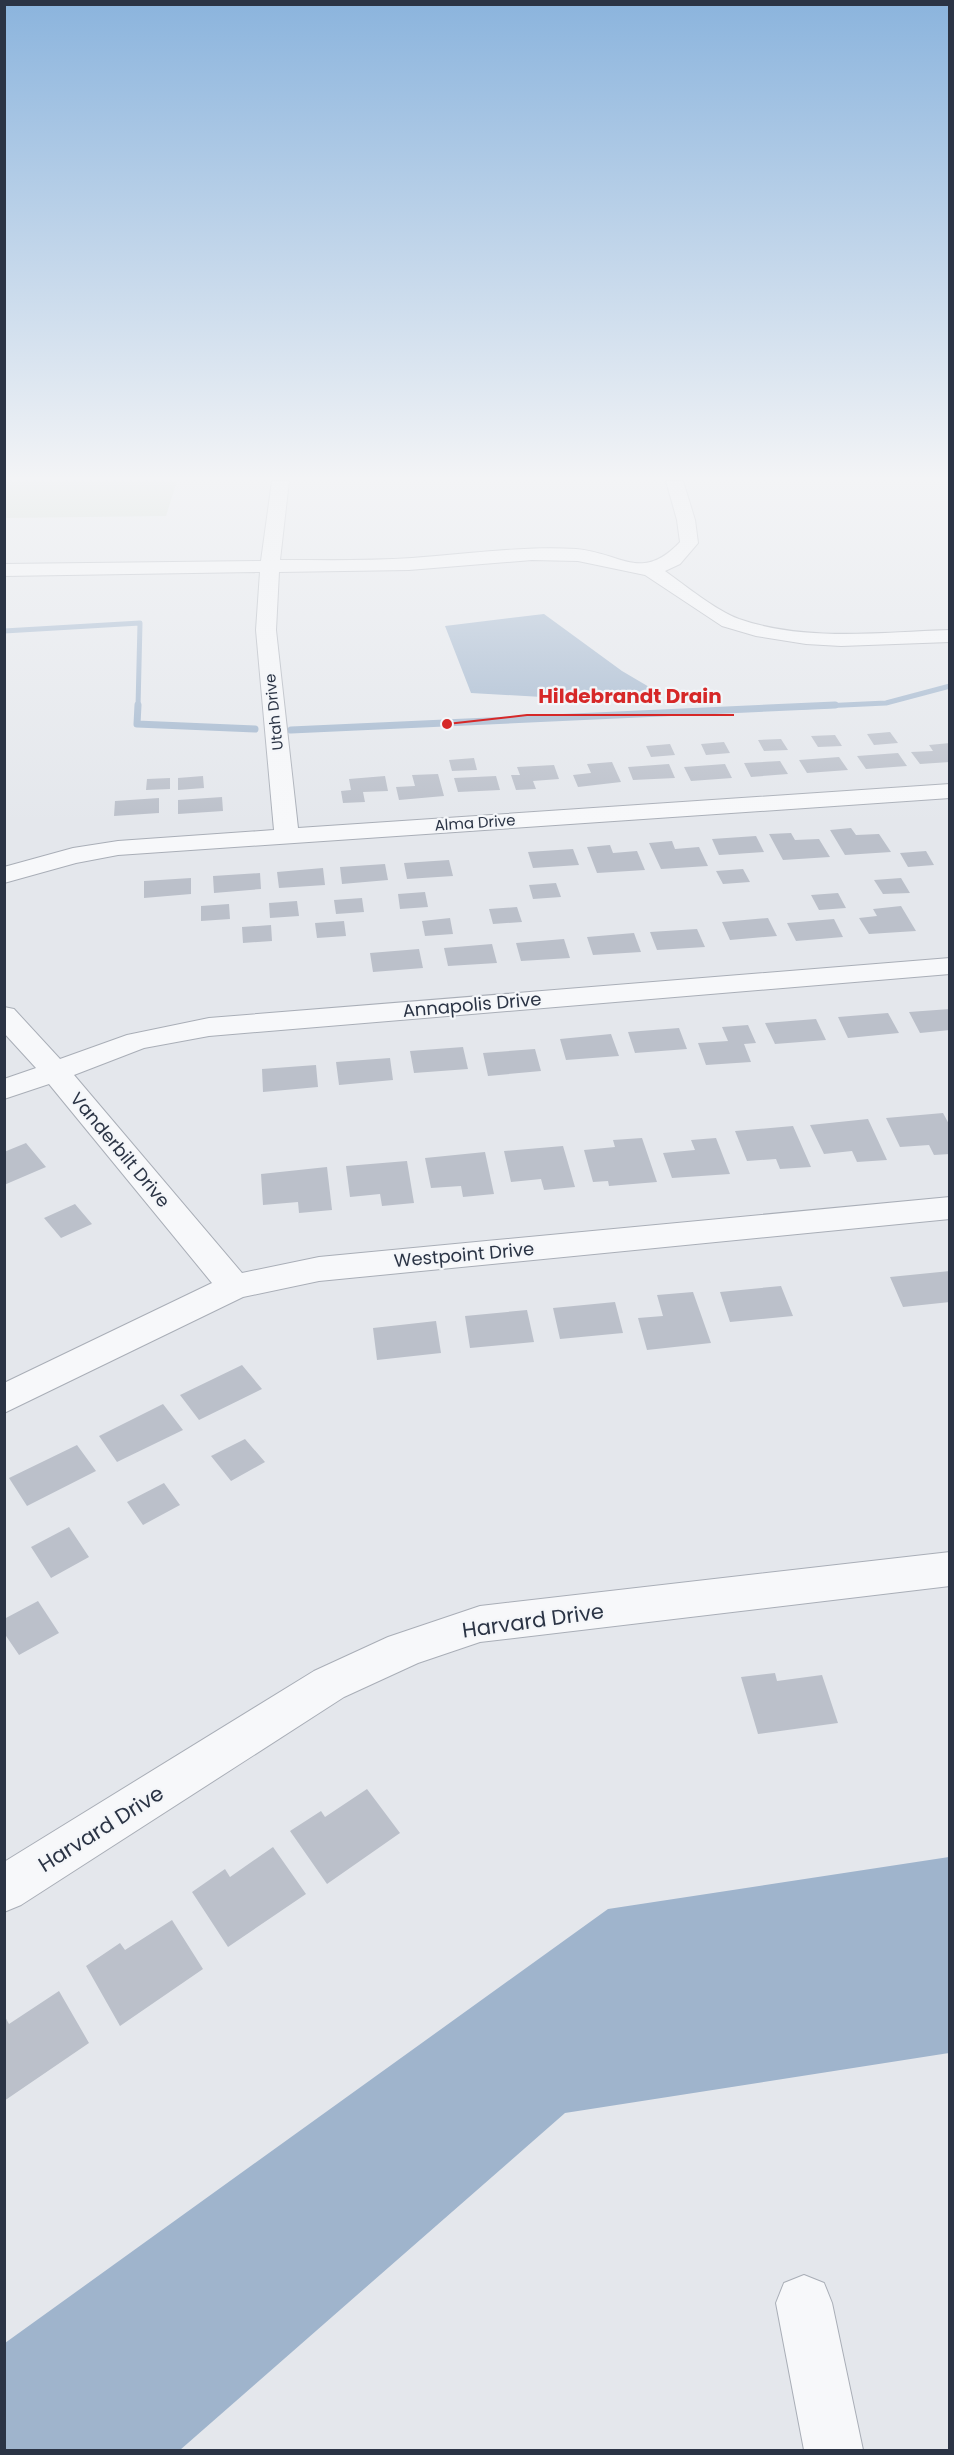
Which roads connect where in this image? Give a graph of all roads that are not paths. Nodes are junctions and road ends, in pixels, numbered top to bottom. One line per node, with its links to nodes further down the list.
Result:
1 (266, 596): 5 (street, Utah Drive)
2 (687, 596): 3 (street)
3 (950, 636)
4 (950, 791): 5 (street, Alma Drive)
5 (287, 836): 6 (street, Alma Drive)
6 (4, 875)
7 (950, 966): 9 (street, Annapolis Drive)
8 (4, 1015): 9 (street, Vanderbilt Drive)
9 (54, 1071): 10 (street, Annapolis Drive); 12 (street, Vanderbilt Drive)
10 (4, 1090)
11 (950, 1208): 12 (street, Westpoint Drive)
12 (234, 1287): 13 (street, Westpoint Drive)
13 (4, 1398)
14 (950, 1569): 15 (street, Harvard Drive)
15 (4, 1889)
16 (804, 2303): 17 (street)
17 (834, 2451)

